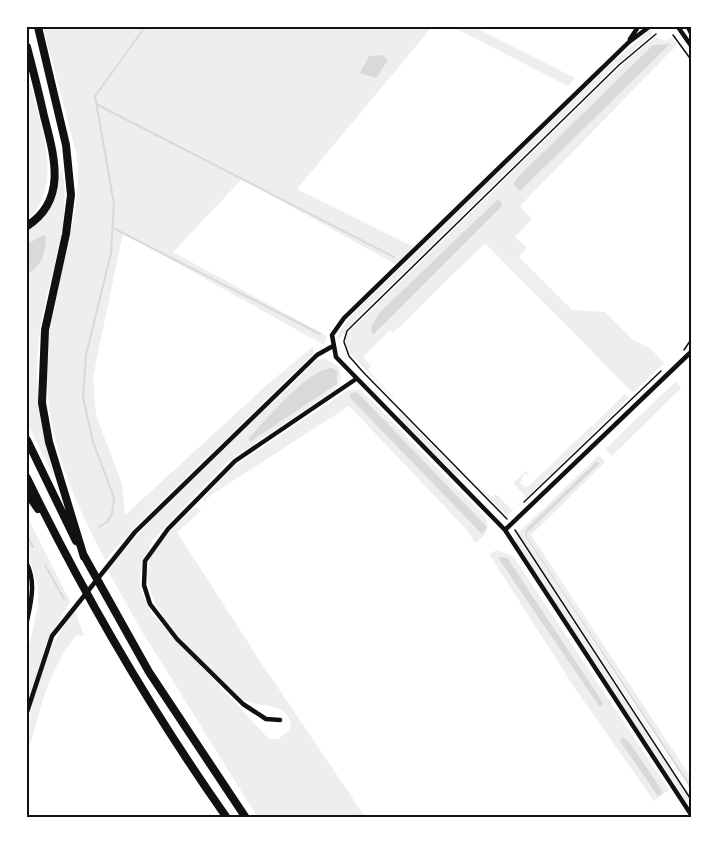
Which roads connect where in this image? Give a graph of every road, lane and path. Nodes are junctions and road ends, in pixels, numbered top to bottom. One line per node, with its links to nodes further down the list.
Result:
1 (38, 27): 27 (highway)
2 (638, 27): 9 (street)
3 (649, 27): 9 (street)
4 (678, 27): 11 (street)
5 (688, 27): 8 (street)
6 (656, 34): 15 (path)
7 (673, 35): 12 (path)
8 (692, 35)
9 (629, 42): 16 (street)
10 (27, 47): 13 (highway)
11 (692, 47)
12 (692, 61)
13 (27, 226)
14 (692, 338): 18 (path)
15 (344, 342)
16 (333, 346): 20 (street); 30 (street)
17 (692, 351): 25 (street)
18 (683, 353)
19 (666, 369): 24 (path)
20 (356, 379): 25 (street); 31 (street)
21 (27, 440): 27 (highway)
22 (27, 478): 26 (highway)
23 (27, 493): 26 (highway)
24 (523, 503)
25 (505, 530): 32 (street)
26 (54, 532): 33 (highway)
27 (84, 556): 34 (highway)
28 (27, 564): 29 (street)
29 (27, 621)
30 (27, 712)
31 (280, 720)
32 (692, 816)
33 (226, 818)
34 (246, 818)

